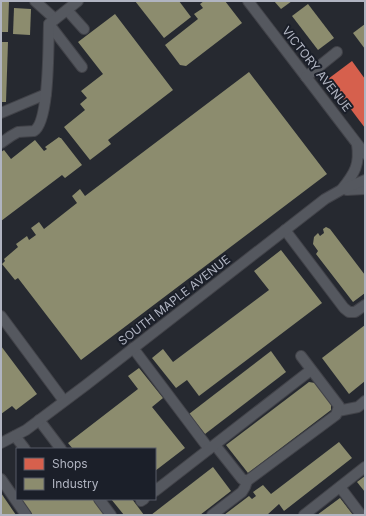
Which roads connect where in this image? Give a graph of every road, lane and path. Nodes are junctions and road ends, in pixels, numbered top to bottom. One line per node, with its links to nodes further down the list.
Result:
1 (35, 1): 4 (street)
2 (248, 1): 8 (street, VICTORY AVENUE)
3 (70, 5): 4 (street); 5 (street)
4 (52, 22): 7 (street); 9 (street)
5 (84, 29)
6 (337, 52): 8 (street)
7 (82, 67)
8 (306, 77): 11 (street, VICTORY AVENUE)
9 (46, 98): 10 (street); 12 (street)
10 (1, 113)
11 (357, 143): 13 (street, VICTORY AVENUE); 16 (street)
12 (1, 144)
13 (365, 154)
14 (365, 180): 16 (street, SOUTH MAPLE AVENUE)
15 (365, 189): 16 (street)
16 (341, 190): 17 (street, SOUTH MAPLE AVENUE)
17 (285, 230): 18 (street); 20 (street, SOUTH MAPLE AVENUE)
18 (365, 305)
19 (1, 316): 23 (street)
20 (133, 348): 23 (street, SOUTH MAPLE AVENUE); 29 (street)
21 (301, 356): 22 (street)
22 (311, 370): 25 (street); 29 (street)
23 (64, 401): 26 (street, SOUTH MAPLE AVENUE)
24 (365, 401): 25 (street)
25 (338, 411): 34 (street)
26 (39, 420): 27 (street, SOUTH MAPLE AVENUE); 31 (street)
27 (15, 436): 28 (street, SOUTH MAPLE AVENUE); 30 (street)
28 (1, 443)
29 (212, 447): 34 (street); 36 (street)
30 (24, 448)
31 (60, 448)
32 (365, 467): 35 (street)
33 (1, 479): 38 (street)
34 (247, 481): 40 (street)
35 (340, 487): 41 (street); 42 (street)
36 (156, 490)
37 (100, 500): 39 (street)
38 (26, 515)
39 (111, 515)
40 (212, 515)
41 (304, 515)
42 (361, 515)

